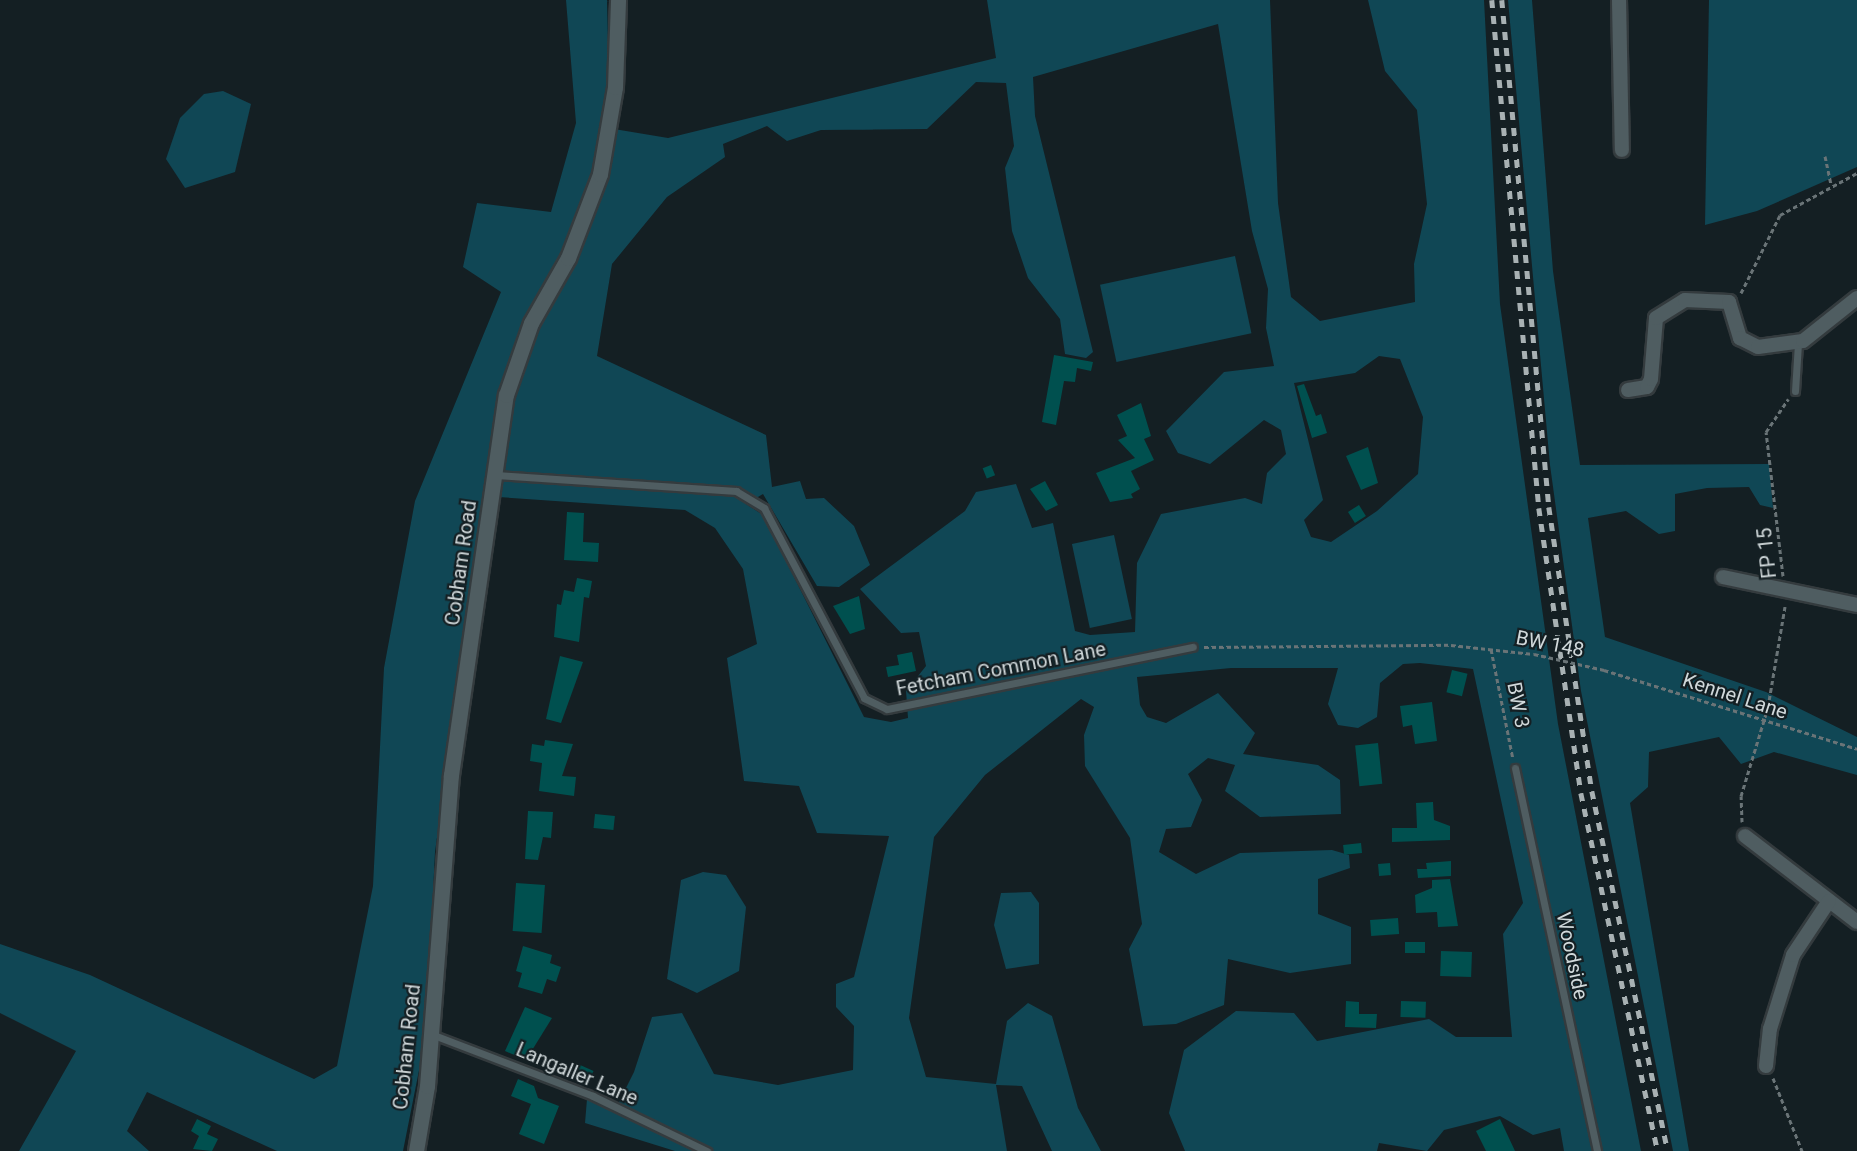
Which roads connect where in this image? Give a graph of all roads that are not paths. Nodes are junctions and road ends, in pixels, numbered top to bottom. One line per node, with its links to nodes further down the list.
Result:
1 (618, 0): 8 (street, Cobham Road)
2 (1619, 0): 3 (street)
3 (1622, 150)
4 (1857, 298): 5 (street)
5 (1798, 343): 6 (street); 7 (lane)
6 (1628, 390)
7 (1795, 392)
8 (496, 475): 11 (lane, Fetcham Common Lane); 16 (street, Cobham Road)
9 (1722, 577): 10 (street)
10 (1857, 604)
11 (1193, 647)
12 (1515, 768): 20 (lane, Woodside)
13 (1745, 836): 14 (street)
14 (1829, 901): 15 (street); 17 (street)
15 (1857, 922)
16 (431, 1034): 18 (street, Cobham Road); 19 (lane, Langaller Lane)
17 (1767, 1066)
18 (416, 1151)
19 (707, 1151)
20 (1597, 1151)

